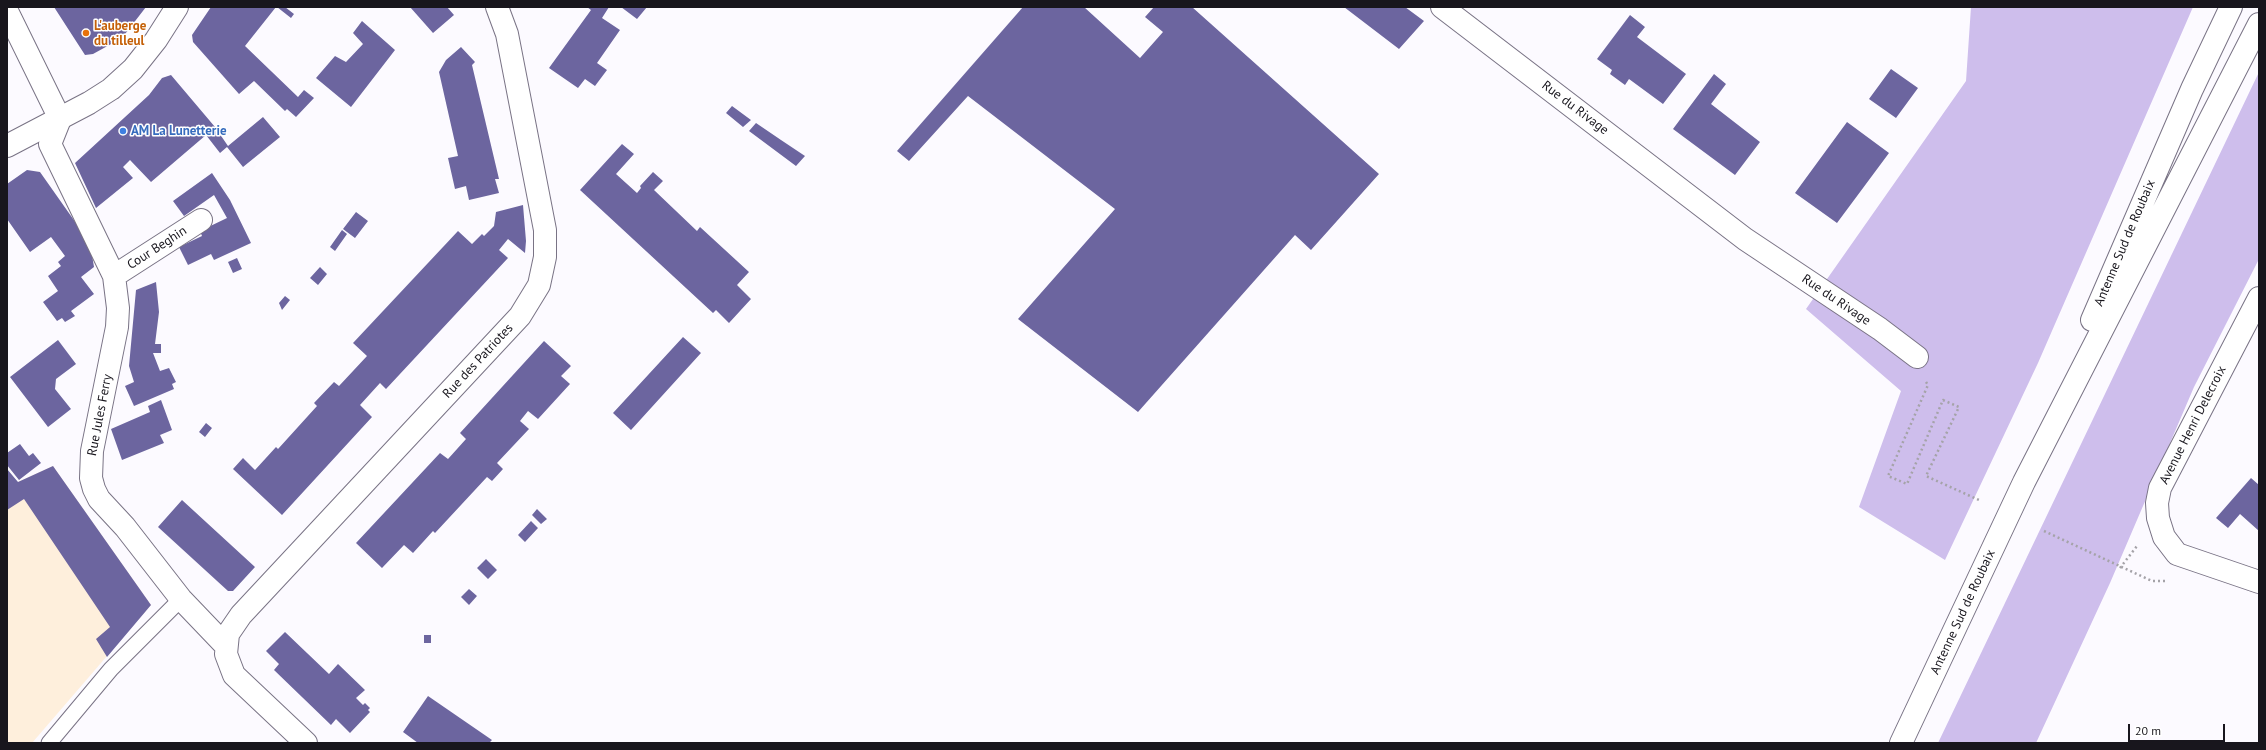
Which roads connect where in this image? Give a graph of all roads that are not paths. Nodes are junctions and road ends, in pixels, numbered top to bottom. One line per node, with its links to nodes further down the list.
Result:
1 (177, 7): 7 (main road)
2 (497, 7): 16 (main road, Rue des Patriotes)
3 (1442, 7): 12 (main road, Rue du Rivage)
4 (2231, 7): 13 (main road, Antenne Sud de Roubaix)
5 (7, 11): 7 (main road)
6 (2259, 24): 13 (main road, Antenne Sud de Roubaix)
7 (60, 119): 8 (main road); 10 (main road, Rue Jules Ferry)
8 (7, 146)
9 (200, 220): 10 (main road, Cour Beghin)
10 (114, 276): 15 (main road, Rue Jules Ferry)
11 (2259, 298): 14 (main road, Avenue Henri Delecroix)
12 (1917, 356)
13 (2024, 482): 19 (main road, Antenne Sud de Roubaix)
14 (2259, 582)
15 (181, 599): 16 (main road, Rue Jules Ferry); 17 (lane)
16 (225, 645): 18 (main road)
17 (49, 743)
18 (306, 743)
19 (1902, 743)

